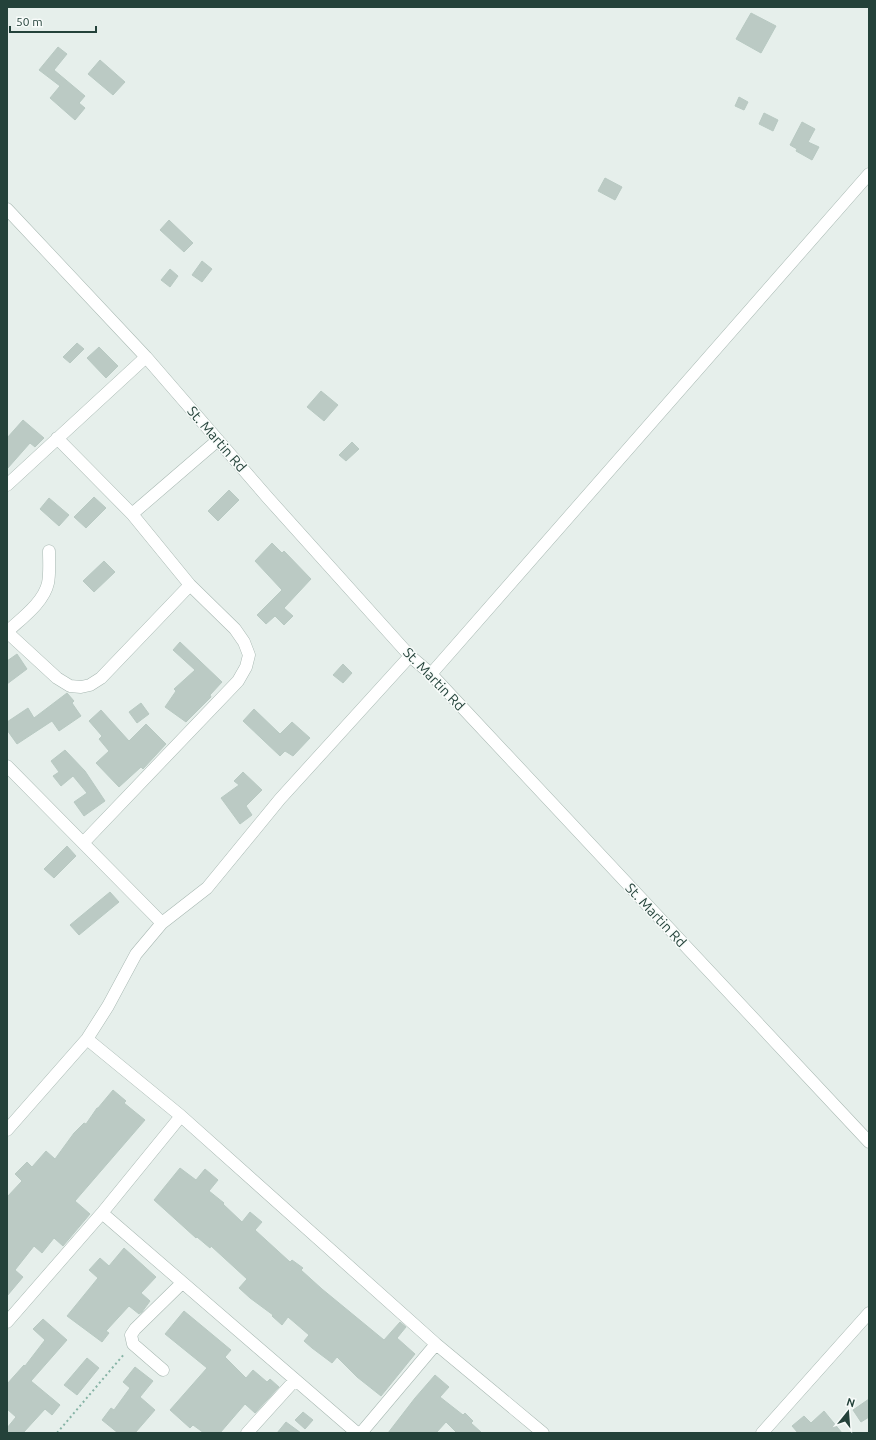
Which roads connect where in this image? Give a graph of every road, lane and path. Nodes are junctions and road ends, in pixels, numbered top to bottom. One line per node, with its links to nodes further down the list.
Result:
1 (869, 174): 12 (street)
2 (7, 209): 3 (street, St. Martin Rd)
3 (146, 357): 4 (street); 5 (street, St. Martin Rd)
4 (57, 438): 6 (street); 7 (street)
5 (218, 440): 7 (street); 11 (street, St. Martin Rd)
6 (7, 485)
7 (132, 514): 9 (street)
8 (49, 551): 10 (street)
9 (190, 585): 10 (street); 14 (street)
10 (8, 632)
11 (410, 656): 12 (street, St. Martin Rd); 15 (street)
12 (431, 674): 19 (street, St. Martin Rd)
13 (7, 766): 14 (street)
14 (83, 843): 15 (street)
15 (162, 923): 16 (street)
16 (86, 1039): 17 (street); 18 (street)
17 (181, 1116): 20 (street); 25 (street)
18 (7, 1130)
19 (869, 1142)
20 (102, 1213): 21 (street); 23 (street)
21 (182, 1283): 24 (street); 27 (street)
22 (869, 1313): 33 (street)
23 (7, 1322)
24 (133, 1344): 26 (street); 28 (path)
25 (436, 1344): 31 (street); 32 (street)
26 (163, 1370)
27 (295, 1380): 29 (street); 30 (street)
28 (57, 1433)
29 (247, 1433)
30 (357, 1433)
31 (361, 1433)
32 (542, 1433)
33 (762, 1433)

